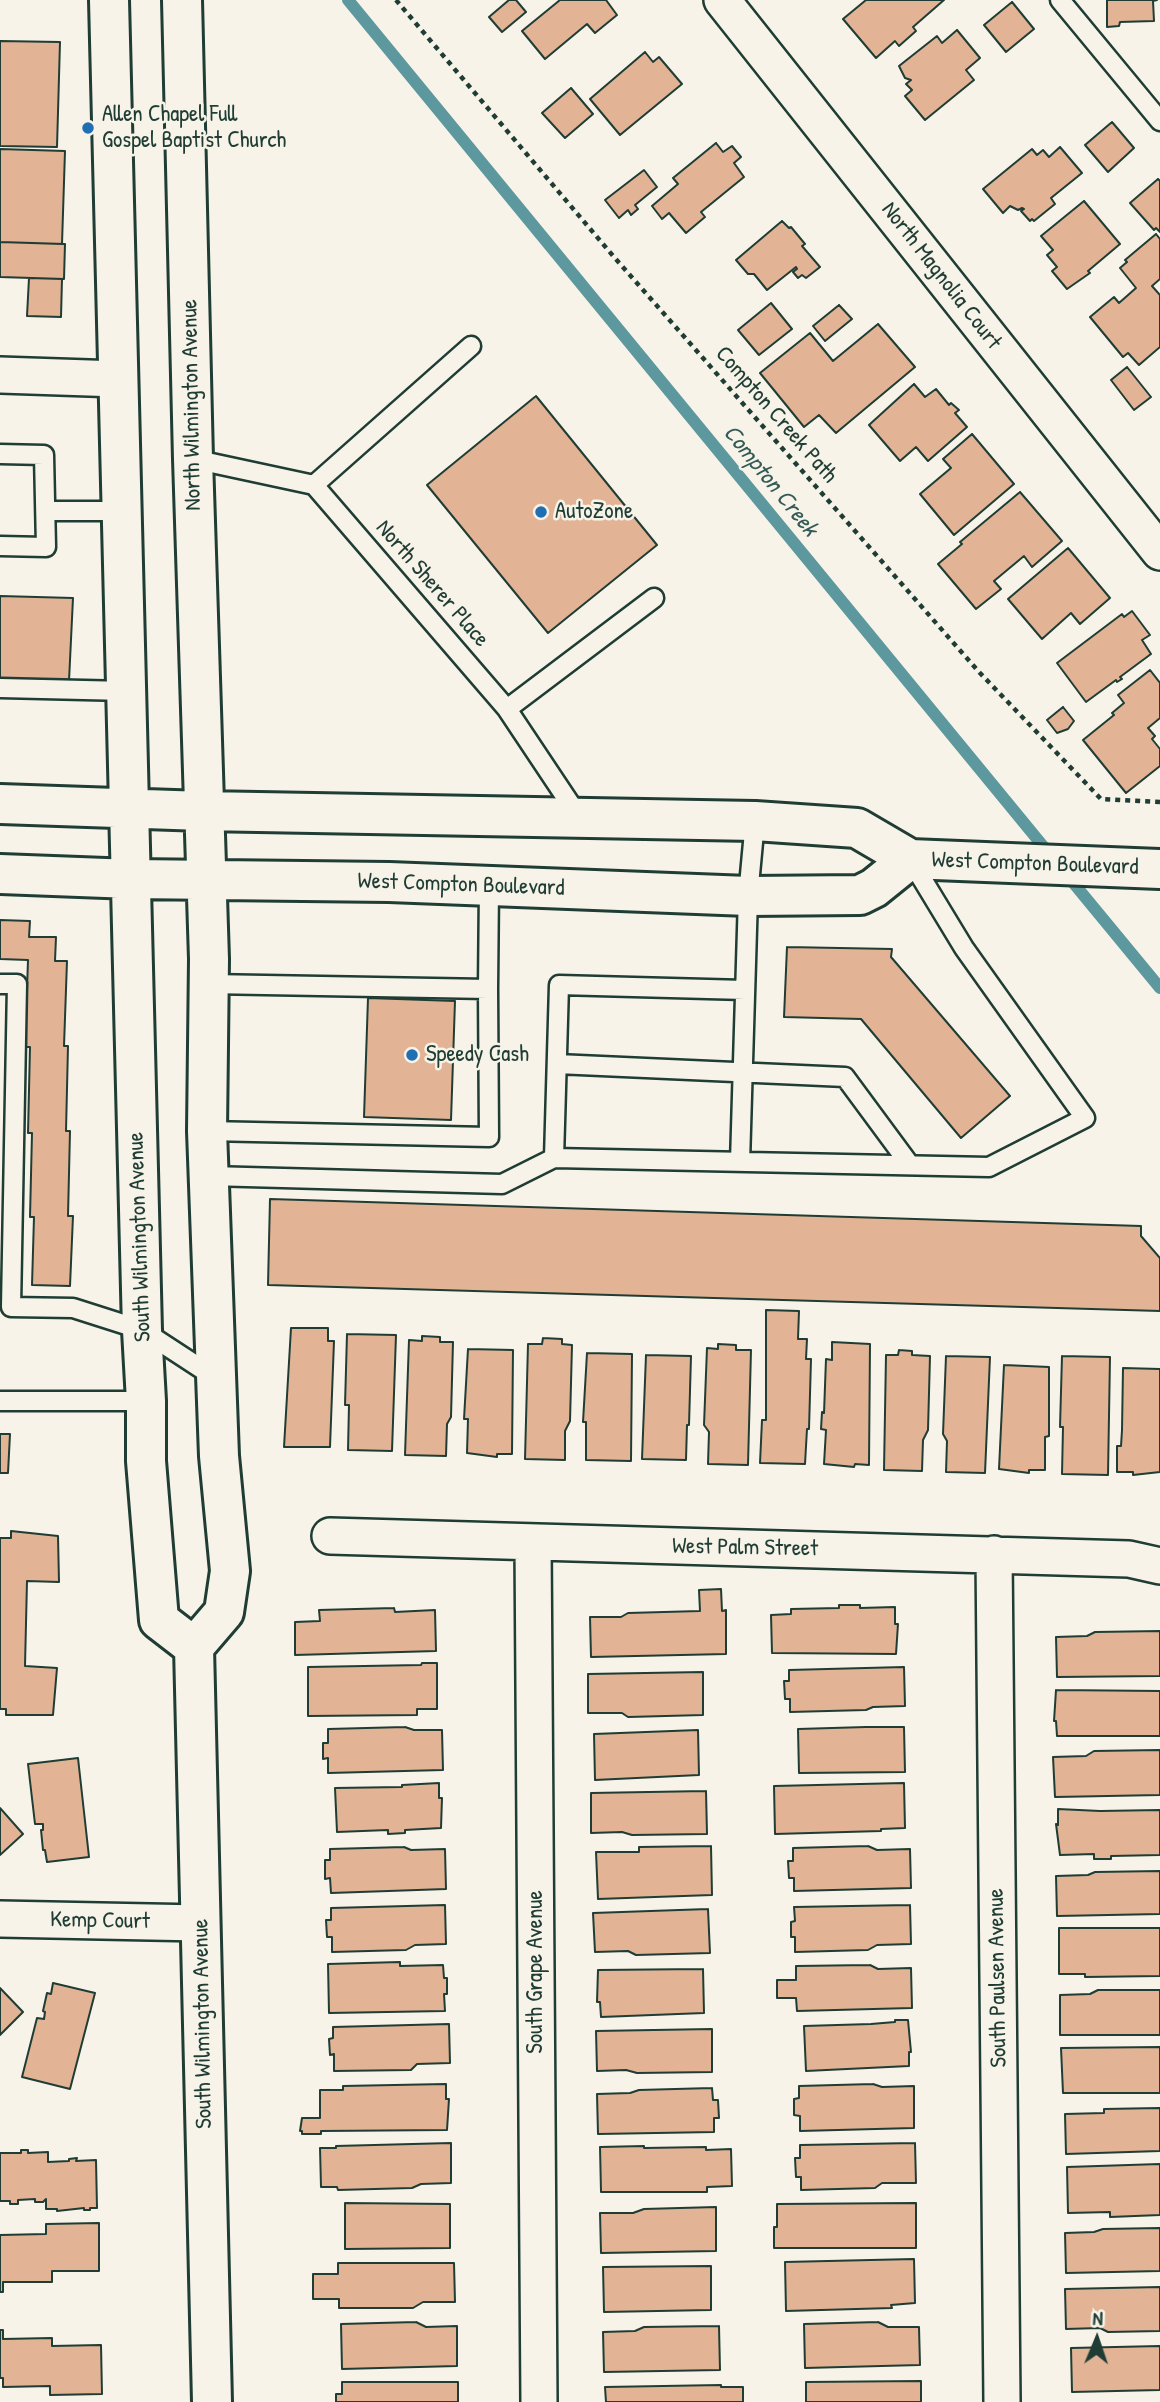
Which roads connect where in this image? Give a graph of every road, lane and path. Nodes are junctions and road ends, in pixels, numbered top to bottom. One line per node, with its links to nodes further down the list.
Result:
1 (109, 0): 9 (main road)
2 (182, 0): 11 (main road, North Wilmington Avenue)
3 (396, 0): 21 (path, Compton Creek Path)
4 (722, 0): 16 (street, North Magnolia Court)
5 (1060, 0): 6 (lane)
6 (1160, 121)
7 (471, 346): 12 (lane)
8 (0, 376): 9 (street)
9 (119, 379): 14 (main road)
10 (0, 454): 13 (lane)
11 (193, 460): 12 (lane); 24 (main road, North Wilmington Avenue)
12 (314, 485): 20 (lane, North Sherer Place)
13 (46, 511): 14 (lane); 15 (lane)
14 (122, 511): 19 (main road)
15 (0, 546)
16 (1160, 552)
17 (654, 598): 20 (lane)
18 (0, 688): 19 (lane)
19 (126, 691): 23 (main road)
20 (507, 709): 25 (lane, North Sherer Place)
21 (1160, 802)
22 (0, 804): 23 (main road, West Compton Boulevard)
23 (129, 808): 24 (main road, West Compton Boulevard); 31 (main road, South Wilmington Avenue)
24 (203, 811): 25 (main road, West Compton Boulevard); 30 (main road)
25 (580, 818): 26 (main road, West Compton Boulevard)
26 (755, 821): 27 (main road, West Compton Boulevard); 33 (lane)
27 (910, 859): 28 (main road, West Compton Boulevard); 33 (main road, West Compton Boulevard); 43 (lane)
28 (1155, 869)
29 (0, 874): 31 (main road, West Compton Boulevard)
30 (207, 878): 31 (main road, West Compton Boulevard); 32 (main road, West Compton Boulevard); 35 (main road)
31 (132, 879): 45 (main road, South Wilmington Avenue)
32 (489, 886): 33 (main road, West Compton Boulevard); 36 (lane)
33 (748, 896): 37 (lane)
34 (0, 984): 45 (lane)
35 (209, 985): 36 (lane); 40 (main road)
36 (488, 989): 40 (lane)
37 (745, 990): 38 (lane); 39 (lane)
38 (557, 1064): 39 (lane); 41 (lane)
39 (742, 1072): 42 (lane); 43 (lane)
40 (207, 1132): 44 (main road)
41 (554, 1158): 42 (lane); 44 (lane)
42 (740, 1162): 43 (lane)
43 (910, 1166)
44 (210, 1176): 46 (main road)
45 (142, 1331): 46 (lane); 48 (main road, South Wilmington Avenue)
46 (217, 1379): 53 (main road)
47 (0, 1401): 48 (lane)
48 (146, 1401): 53 (main road, South Wilmington Avenue)
49 (330, 1535): 50 (street, West Palm Street)
50 (533, 1543): 51 (street, West Palm Street); 57 (street, South Grape Avenue)
51 (994, 1554): 52 (street, West Palm Street); 58 (street, South Paulsen Avenue)
52 (1160, 1566)
53 (194, 1647): 55 (main road, South Wilmington Avenue)
54 (0, 1919): 55 (street, Kemp Court)
55 (201, 1923): 56 (main road, South Wilmington Avenue)
56 (212, 2402)
57 (539, 2402)
58 (1002, 2402)

